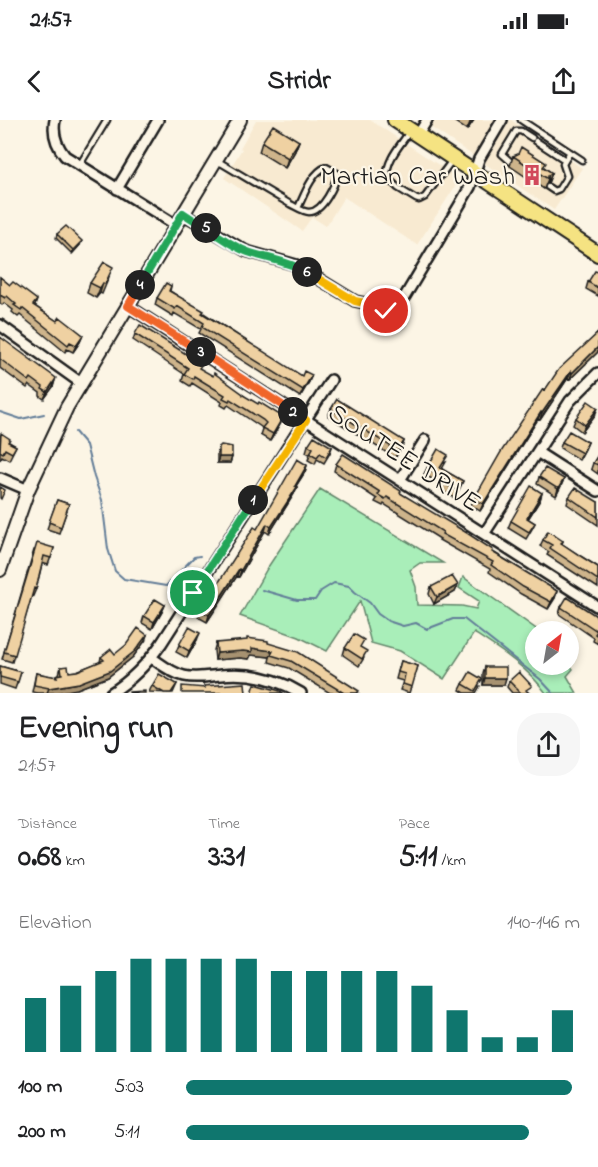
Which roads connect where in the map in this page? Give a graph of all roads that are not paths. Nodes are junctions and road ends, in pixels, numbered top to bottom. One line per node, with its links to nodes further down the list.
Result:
1 (55, 120): 16 (street)
2 (107, 120): 16 (lane)
3 (158, 120): 19 (street)
4 (240, 120): 13 (main road)
5 (395, 120): 9 (main road)
6 (428, 120): 9 (street)
7 (502, 120): 17 (street)
8 (521, 120): 10 (lane)
9 (414, 132): 11 (main road); 11 (lane)
10 (570, 152): 12 (lane); 15 (lane)
11 (454, 159): 17 (main road)
12 (582, 159)
13 (216, 160): 20 (lane); 21 (main road)
14 (511, 162): 15 (lane)
15 (564, 162): 18 (lane)
16 (79, 166): 19 (street)
17 (474, 172): 23 (main road); 25 (street)
18 (548, 187)
19 (117, 189): 22 (street)
20 (298, 208): 20 (lane)
21 (183, 213): 22 (main road); 26 (street)
22 (176, 225): 24 (main road)
23 (598, 254)
24 (128, 306): 30 (main road); 31 (street, SOUTEE DRIVE)
25 (398, 308): 26 (street); 26 (street)
26 (386, 311)
27 (0, 325): 30 (street)
28 (598, 373): 33 (street)
29 (331, 380): 31 (street)
30 (81, 384): 36 (main road)
31 (306, 420): 35 (street, SOUTEE DRIVE); 41 (street)
32 (425, 440): 35 (street)
33 (537, 452): 37 (street); 38 (street)
34 (0, 478): 36 (street)
35 (400, 480): 38 (street, SOUTEE DRIVE)
36 (28, 490): 39 (main road)
37 (598, 491)
38 (484, 534): 40 (street, SOUTEE DRIVE)
39 (0, 570)
40 (598, 607)
41 (152, 658): 42 (street); 43 (street)
42 (111, 693)
43 (301, 693)

